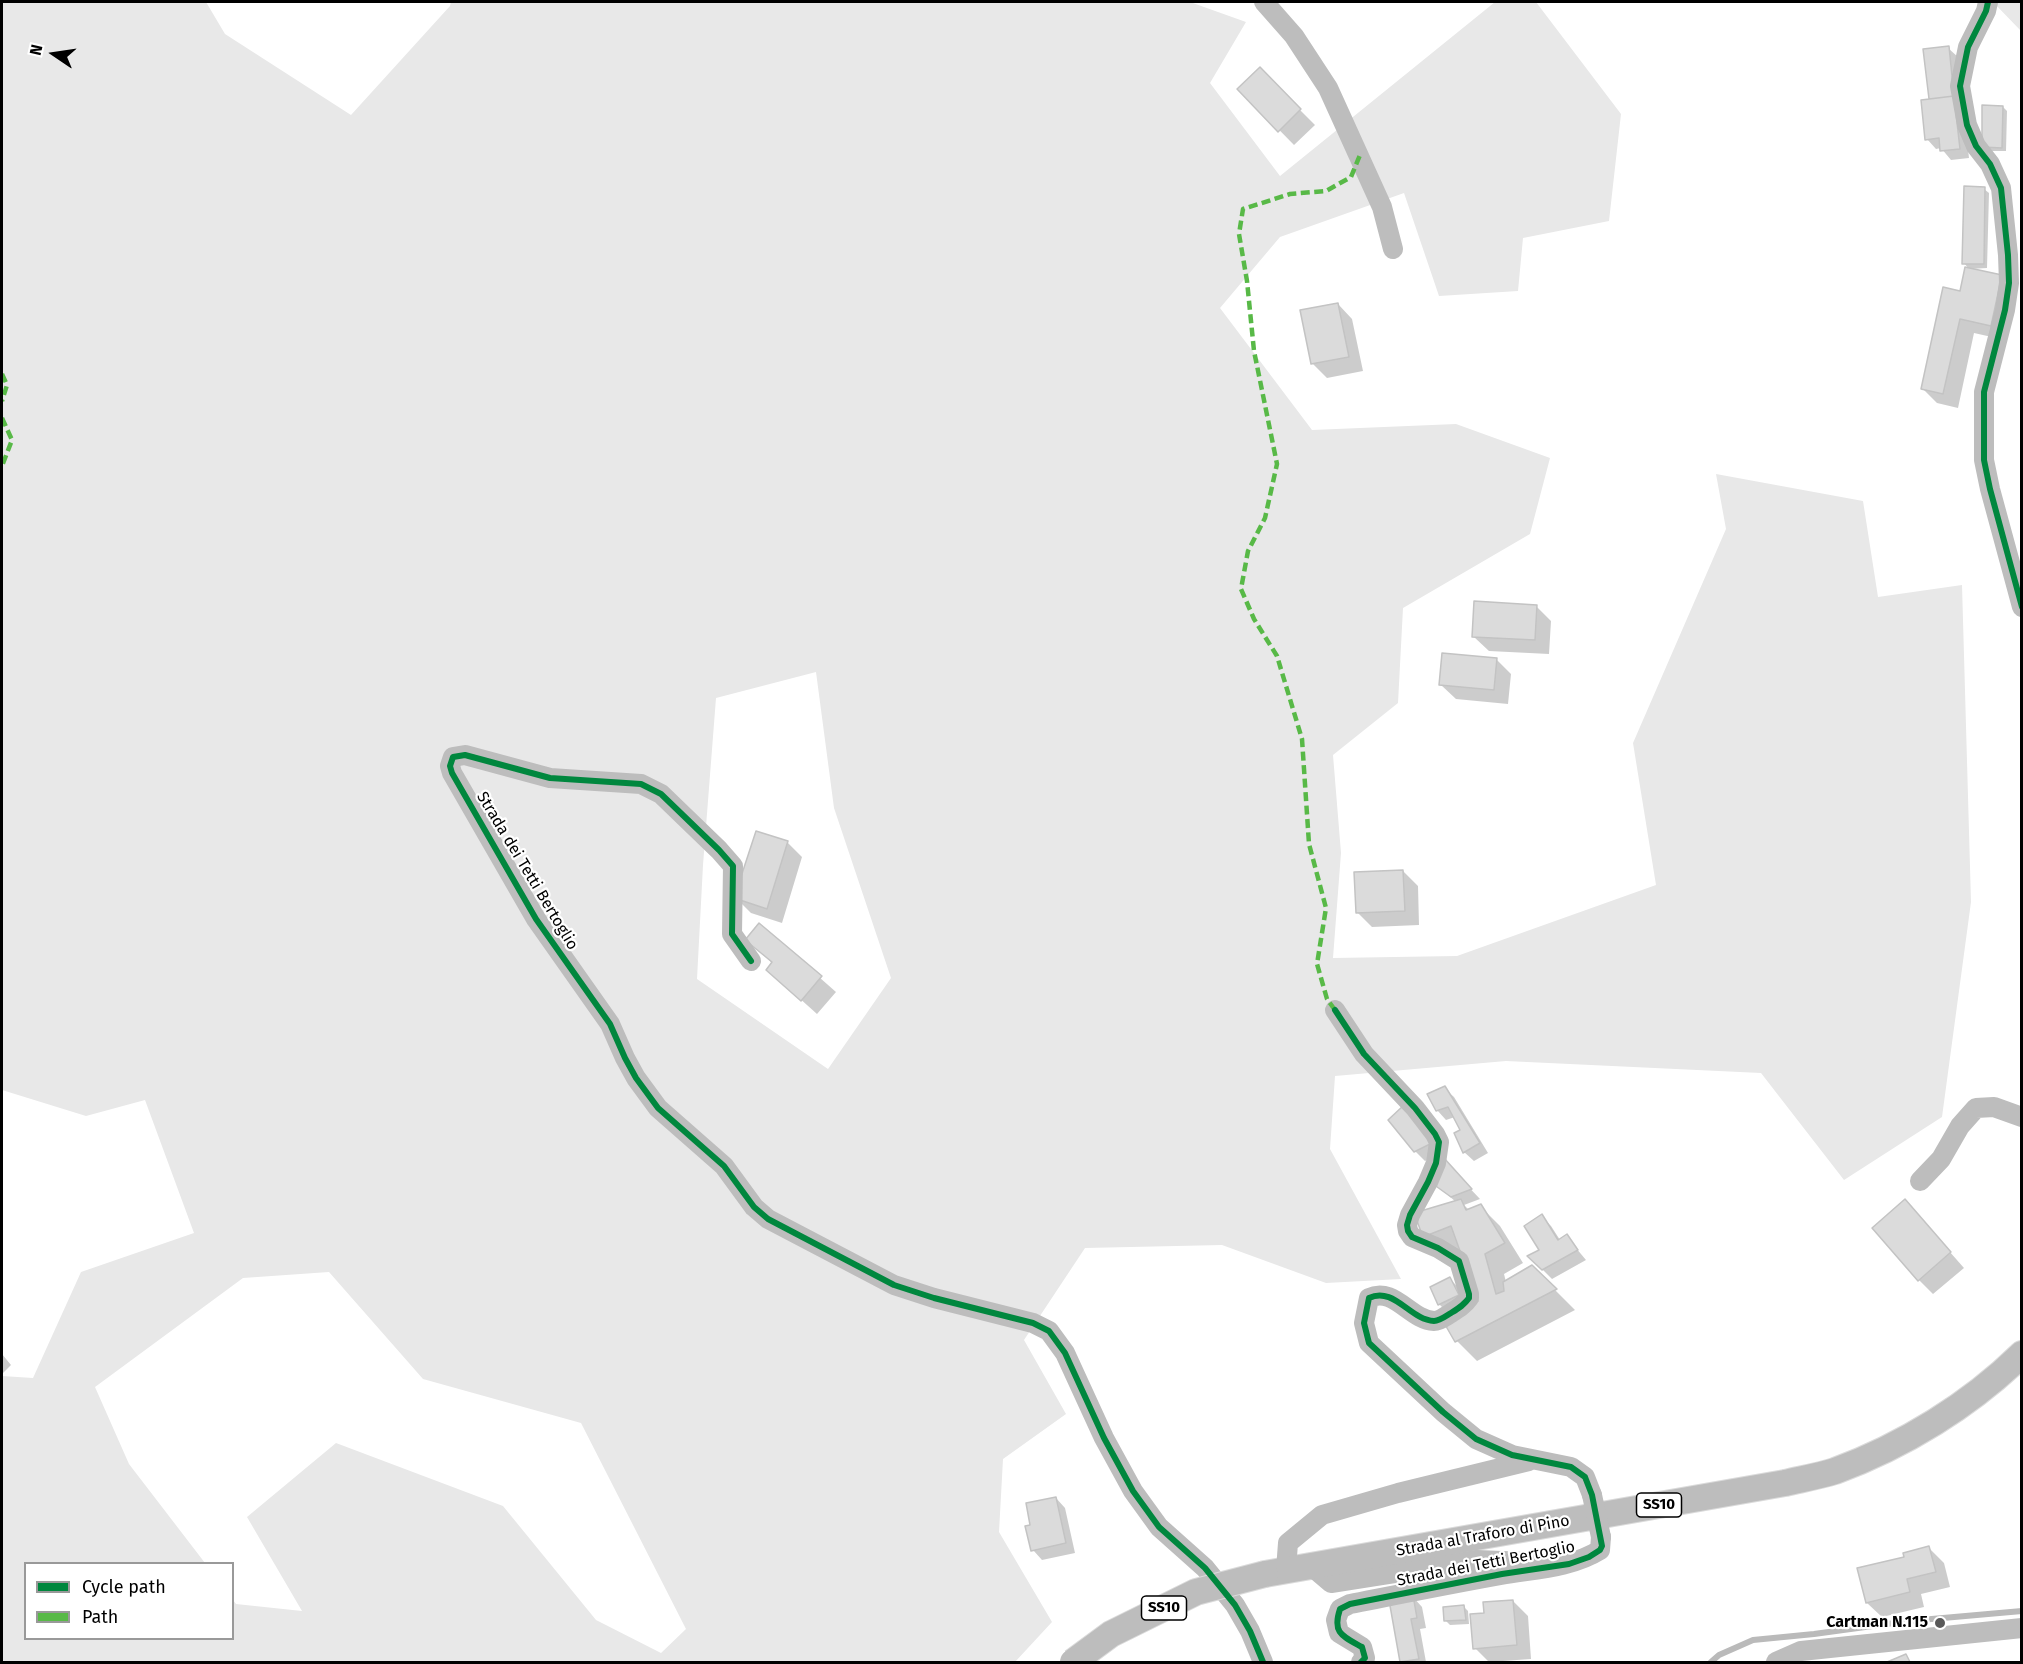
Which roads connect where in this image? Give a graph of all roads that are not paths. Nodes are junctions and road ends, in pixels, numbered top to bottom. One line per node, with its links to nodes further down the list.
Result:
1 (1264, 2): 3 (street)
2 (1988, 2): 4 (street)
3 (1393, 249)
4 (2022, 607)
5 (751, 961): 15 (street, Strada dei Tetti Bertoglio)
6 (1335, 1010): 10 (street, Strada dei Tetti Bertoglio)
7 (2022, 1117): 8 (street)
8 (1920, 1180)
9 (2022, 1354): 12 (main road, Strada al Traforo di Pino / SS10)
10 (1534, 1460): 11 (street, Strada dei Tetti Bertoglio, bridge); 12 (street)
11 (1569, 1564): 12 (street, Strada dei Tetti Bertoglio); 16 (street, Strada dei Tetti Bertoglio)
12 (1287, 1570): 14 (main road, Strada al Traforo di Pino / SS10, bridge)
13 (2022, 1628): 17 (street)
14 (1073, 1662)
15 (1263, 1662)
16 (1361, 1662)
17 (1776, 1662)

